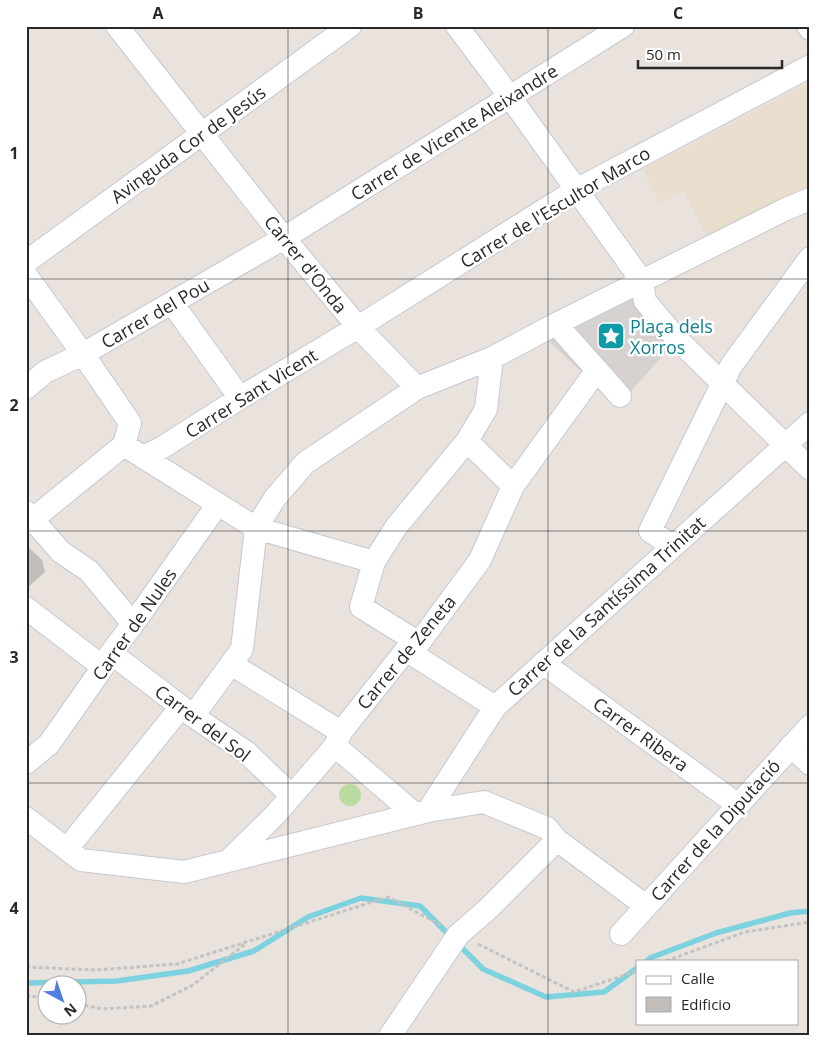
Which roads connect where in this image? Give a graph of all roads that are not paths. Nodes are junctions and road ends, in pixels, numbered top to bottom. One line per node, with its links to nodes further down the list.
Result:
1 (117, 26): 7 (street, Carrer d'Onda)
2 (350, 26): 7 (street, Avinguda Cor de Jesús)
3 (457, 26): 6 (street)
4 (623, 26): 6 (street, Carrer de Vicente Aleixandre)
5 (810, 66): 8 (street, Carrer de l'Escultor Marco)
6 (510, 97): 8 (street); 10 (street, Carrer de Vicente Aleixandre)
7 (202, 133): 10 (street, Carrer d'Onda); 12 (street, Avinguda Cor de Jesús)
8 (576, 190): 13 (street); 15 (street, Carrer de l'Escultor Marco)
9 (810, 199): 13 (street)
10 (284, 238): 14 (street, Carrer del Pou); 15 (street, Carrer d'Onda)
11 (810, 258): 20 (street)
12 (28, 261): 17 (street)
13 (642, 281): 16 (street); 20 (street)
14 (172, 304): 17 (street, Carrer del Pou); 24 (street)
15 (358, 327): 22 (street, Carrer d'Onda); 24 (street, Carrer Sant Vicent)
16 (548, 329): 18 (street); 19 (street)
17 (83, 354): 21 (street, Carrer del Pou); 27 (street)
18 (492, 358): 22 (street); 26 (street)
19 (597, 370): 23 (street); 31 (street, Carrer de Zeneta)
20 (722, 384): 28 (street); 35 (street)
21 (26, 388)
22 (417, 388): 34 (street)
23 (620, 396)
24 (240, 398): 29 (street, Carrer Sant Vicent)
25 (810, 423): 28 (street, Carrer de la Santíssima Trinitat)
26 (467, 441): 31 (street); 36 (street)
27 (124, 445): 29 (street); 33 (street)
28 (785, 445): 30 (street); 35 (street, Carrer de la Santíssima Trinitat)
29 (143, 457): 32 (street)
30 (810, 469)
31 (514, 486): 39 (street, Carrer de Zeneta)
32 (218, 504): 34 (street); 38 (street, Carrer de Nules)
33 (28, 518): 38 (street)
34 (256, 528): 36 (street); 42 (street)
35 (673, 546): 41 (street, Carrer de la Santíssima Trinitat)
36 (374, 562): 39 (street)
37 (26, 608): 40 (street, Carrer del Sol)
38 (133, 624): 40 (street, Carrer de Nules)
39 (412, 646): 43 (street); 46 (street, Carrer de Zeneta)
40 (107, 660): 44 (street, Carrer del Sol); 48 (street, Carrer de Nules)
41 (544, 663): 43 (street, Carrer de la Santíssima Trinitat); 51 (street, Carrer Ribera)
42 (231, 664): 44 (street); 46 (street)
43 (495, 707): 52 (street, Carrer de la Santíssima Trinitat)
44 (187, 712): 50 (street, Carrer del Sol); 55 (street)
45 (810, 726): 47 (street, Carrer de la Diputació)
46 (338, 739): 50 (street, Carrer de Zeneta); 52 (street)
47 (791, 746): 49 (street); 51 (street, Carrer de la Diputació)
48 (34, 752)
49 (810, 764)
50 (292, 796): 56 (street, Carrer de Zeneta)
51 (738, 805): 57 (street, Carrer de la Diputació)
52 (421, 812): 54 (street); 56 (street)
53 (26, 818): 55 (street)
54 (557, 840): 57 (street); 59 (street)
55 (67, 849): 56 (street)
56 (227, 861)
57 (646, 906): 58 (street, Carrer de la Diputació)
58 (621, 934)
59 (390, 1036)

